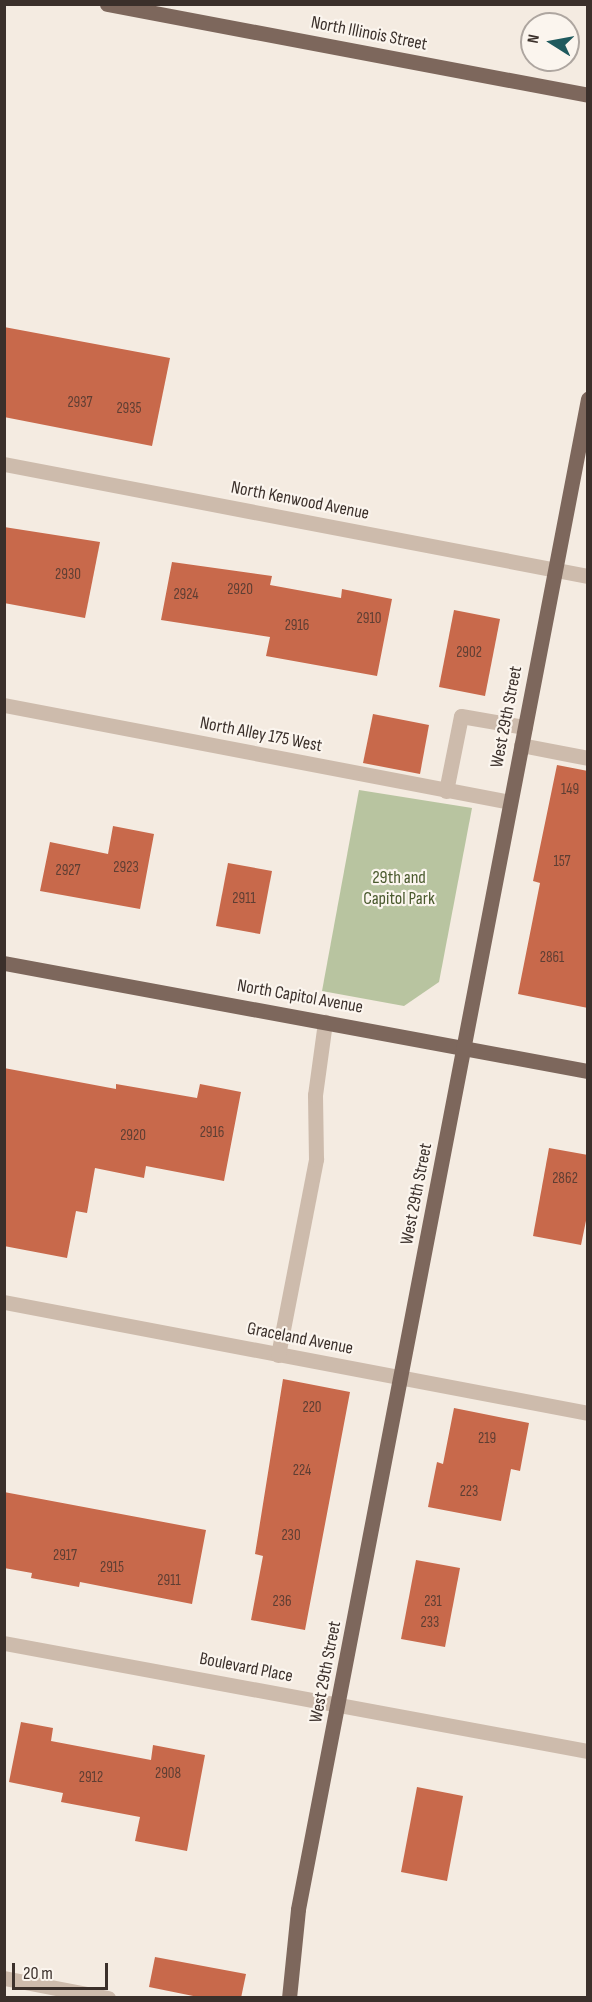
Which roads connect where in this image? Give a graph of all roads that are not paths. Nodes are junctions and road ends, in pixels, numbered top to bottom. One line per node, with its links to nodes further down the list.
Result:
1 (107, 4): 2 (main road, North Illinois Street)
2 (588, 95)
3 (588, 399): 5 (main road, West 29th Street)
4 (4, 464): 5 (street, North Kenwood Avenue)
5 (556, 570): 6 (street, North Kenwood Avenue); 8 (main road, West 29th Street)
6 (588, 576)
7 (4, 705): 11 (street, North Alley 175 West)
8 (525, 727): 9 (main road, West 29th Street); 11 (street)
9 (521, 746): 10 (street); 12 (main road, West 29th Street)
10 (588, 758)
11 (446, 791): 12 (street, North Alley 175 West)
12 (510, 802): 15 (main road, West 29th Street)
13 (4, 963): 14 (main road, North Capitol Avenue)
14 (325, 1022): 15 (main road, North Capitol Avenue); 18 (street)
15 (466, 1048): 16 (main road, North Capitol Avenue); 19 (main road, West 29th Street)
16 (588, 1071)
17 (4, 1302): 18 (street, Graceland Avenue)
18 (278, 1355): 19 (street, Graceland Avenue)
19 (401, 1378): 20 (street, Graceland Avenue); 22 (main road, West 29th Street)
20 (588, 1413)
21 (4, 1643): 22 (street, Boulevard Place)
22 (340, 1706): 23 (street, Boulevard Place); 27 (main road, West 29th Street)
23 (588, 1751)
24 (4, 1978): 25 (street)
25 (42, 1991): 26 (street)
26 (108, 1998)
27 (289, 1998)

